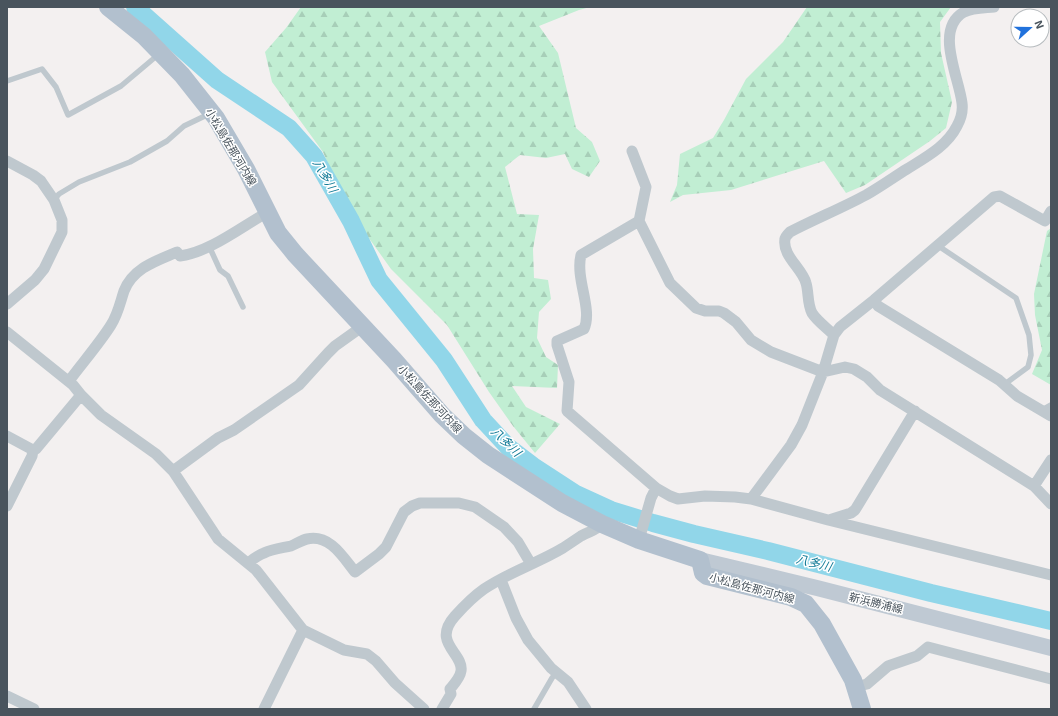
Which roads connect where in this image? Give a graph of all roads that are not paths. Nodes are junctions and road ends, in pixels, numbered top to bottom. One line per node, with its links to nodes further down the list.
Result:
1 (108, 7): 3 (main road, 小松島佐那河内線)
2 (994, 7): 19 (street)
3 (160, 53): 4 (lane); 5 (main road, 小松島佐那河内線)
4 (7, 81)
5 (212, 113): 8 (lane); 10 (main road, 小松島佐那河内線)
6 (632, 151): 11 (street)
7 (7, 161): 8 (street)
8 (54, 200): 15 (street)
9 (1051, 211): 12 (street)
10 (268, 212): 13 (street); 17 (main road, 小松島佐那河内線)
11 (639, 221): 20 (street); 31 (street)
12 (937, 245): 14 (street); 22 (lane)
13 (209, 246): 16 (lane); 21 (street)
14 (874, 300): 19 (street); 22 (street)
15 (7, 304)
16 (243, 307)
17 (363, 326): 29 (street); 36 (main road, 小松島佐那河内線)
18 (7, 332): 21 (street)
19 (834, 335): 20 (street)
20 (822, 372): 24 (street); 32 (street)
21 (69, 381): 23 (street)
22 (1005, 384): 25 (street)
23 (81, 394): 27 (street); 29 (street)
24 (915, 411): 30 (street); 35 (street)
25 (1048, 411)
26 (7, 436): 27 (street)
27 (33, 450): 34 (street)
28 (1051, 460): 30 (street)
29 (173, 471): 39 (street)
30 (1034, 486): 33 (street)
31 (653, 493): 32 (street); 37 (street)
32 (751, 499): 35 (street)
33 (1051, 504)
34 (7, 506)
35 (828, 520): 41 (street)
36 (602, 524): 37 (main road, 小松島佐那河内線); 40 (street)
37 (640, 537): 38 (main road, 小松島佐那河内線)
38 (700, 560): 44 (main road, 新浜勝浦線); 47 (main road, 小松島佐那河内線)
39 (248, 563): 40 (street); 43 (street)
40 (530, 564): 42 (street)
41 (1051, 575)
42 (500, 580): 45 (street); 52 (street)
43 (303, 630): 50 (street); 51 (street)
44 (1051, 648)
45 (556, 672): 53 (lane); 54 (street)
46 (1051, 679): 47 (street)
47 (855, 687): 55 (main road, 小松島佐那河内線)
48 (7, 696): 49 (street)
49 (34, 709)
50 (264, 709)
51 (424, 709)
52 (442, 709)
53 (534, 709)
54 (586, 709)
55 (862, 709)

